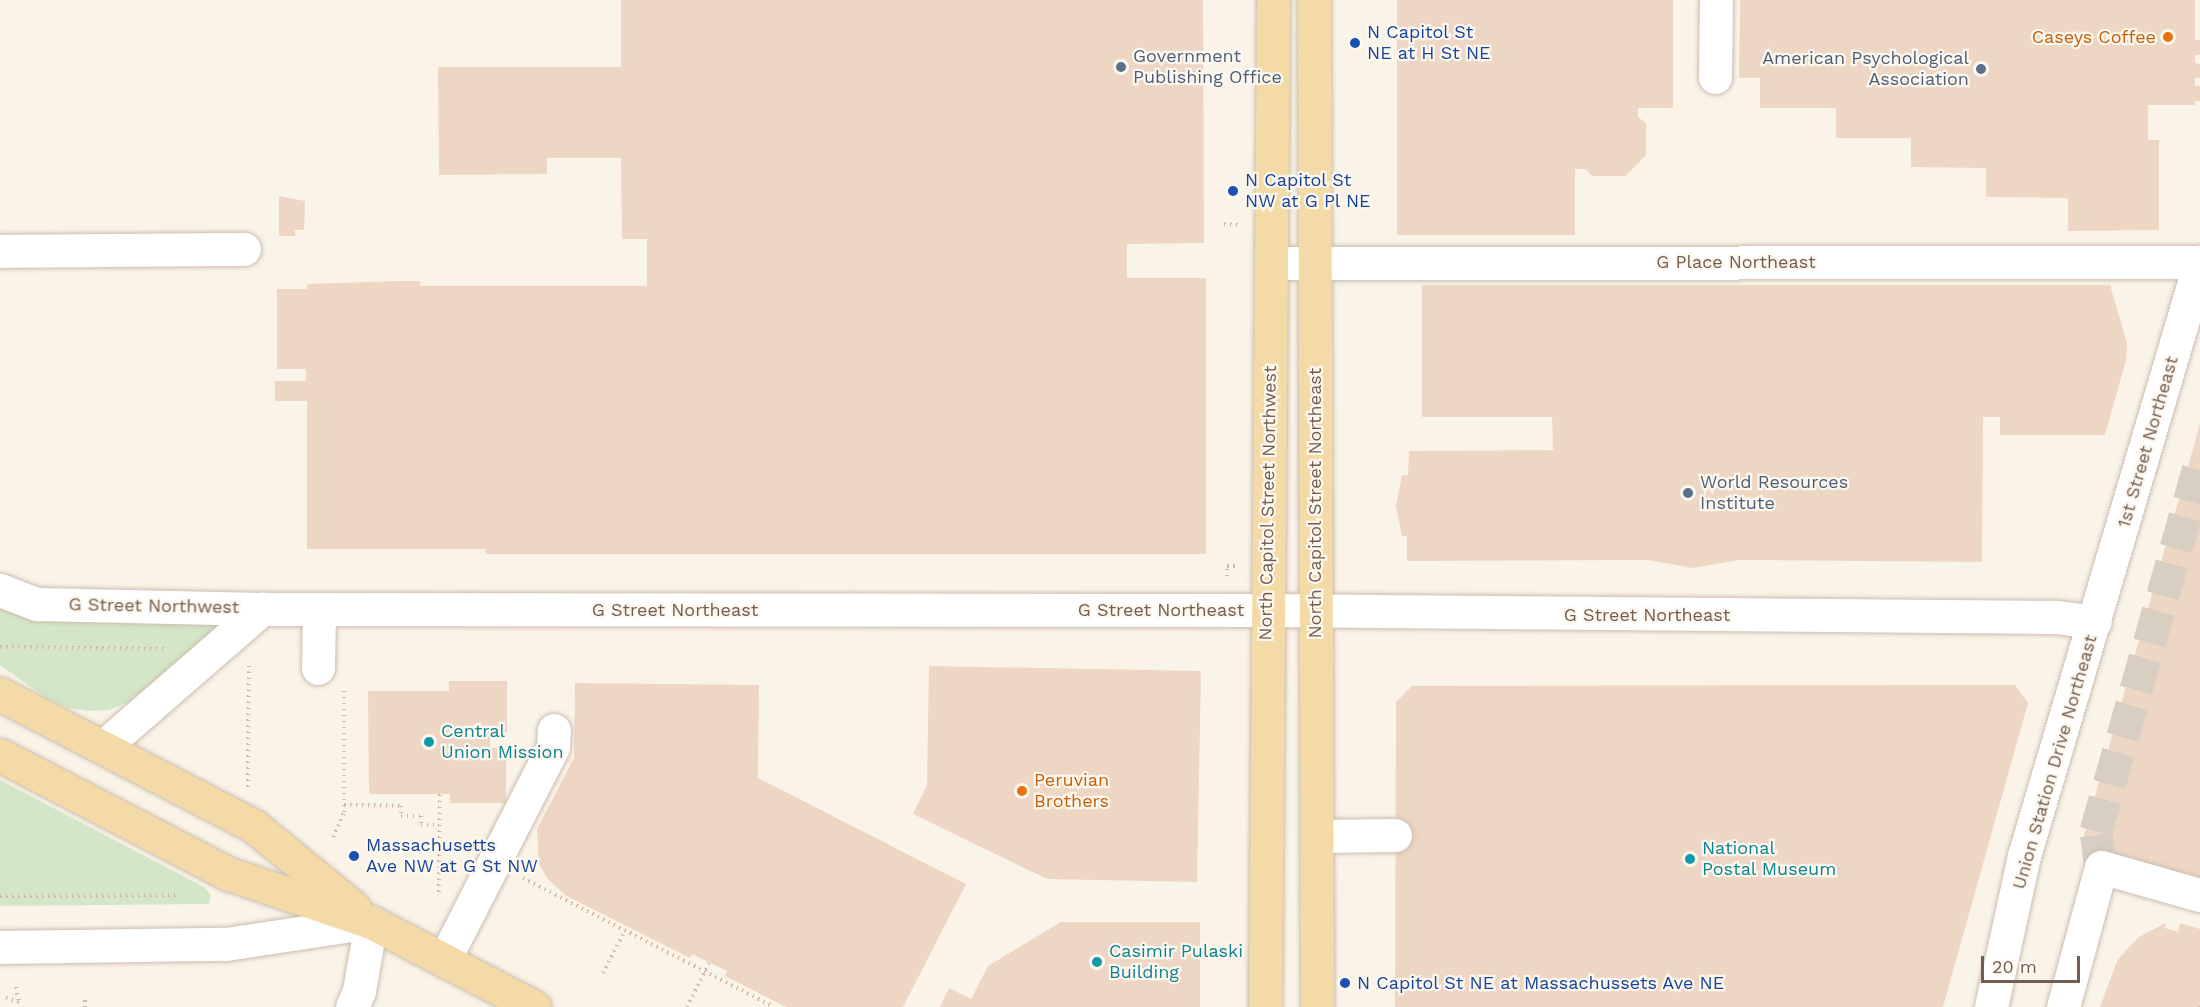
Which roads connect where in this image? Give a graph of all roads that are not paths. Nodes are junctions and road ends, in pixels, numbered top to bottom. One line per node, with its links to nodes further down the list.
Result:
1 (1273, 0): 9 (main road, North Capitol Street Northwest)
2 (1314, 0): 7 (main road, North Capitol Street Northeast)
3 (1716, 0): 4 (street)
4 (1715, 77)
5 (244, 249): 6 (street)
6 (0, 251)
7 (1313, 262): 8 (street, G Place Northeast); 9 (street, G Place Northeast); 14 (main road, North Capitol Street Northeast)
8 (2200, 262): 15 (street, 1st Street Northeast)
9 (1273, 263): 13 (main road, North Capitol Street Northwest)
10 (8, 594): 11 (street, G Street Northwest)
11 (262, 609): 12 (street, G Street Northeast); 19 (street, G Street Northwest)
12 (319, 609): 13 (street, G Street Northeast); 16 (street)
13 (1265, 610): 14 (street, G Street Northeast); 21 (main road, North Capitol Street Northwest)
14 (1316, 613): 15 (street, G Street Northeast); 22 (main road, North Capitol Street Northeast)
15 (2095, 622): 32 (street, Union Station Drive Northeast)
16 (331, 675)
17 (0, 694): 19 (main road)
18 (554, 730): 27 (street)
19 (103, 747): 25 (main road)
20 (0, 755): 25 (main road)
21 (1266, 836): 22 (main road); 30 (main road, North Capitol Street Northwest)
22 (1317, 836): 23 (street); 31 (main road, North Capitol Street Northeast)
23 (1395, 836)
24 (2200, 895): 33 (street)
25 (371, 922): 26 (street); 27 (main road); 28 (street)
26 (0, 947)
27 (444, 960): 29 (main road)
28 (352, 1007)
29 (534, 1007)
30 (1265, 1007)
31 (1317, 1007)
32 (1991, 1007)
33 (2063, 1007)

